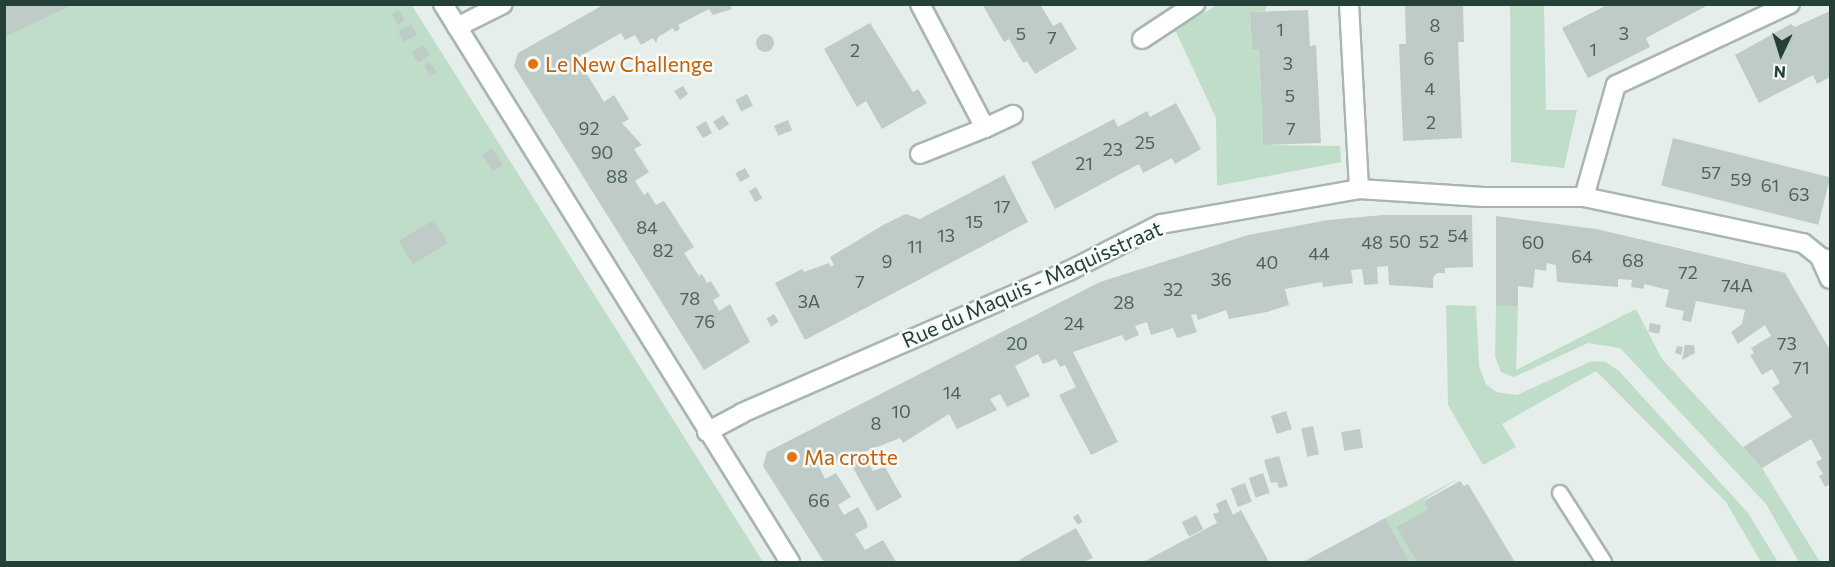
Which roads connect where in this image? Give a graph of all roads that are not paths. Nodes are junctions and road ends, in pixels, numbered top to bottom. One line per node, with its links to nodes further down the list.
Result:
1 (442, 4): 7 (street)
2 (920, 4): 10 (street)
3 (1195, 4): 8 (street)
4 (1349, 4): 12 (street)
5 (1790, 4): 13 (street)
6 (499, 5): 7 (street)
7 (457, 27): 16 (street)
8 (1142, 39)
9 (1013, 115): 10 (street)
10 (985, 128): 11 (street)
11 (920, 154)
12 (1359, 189): 13 (street, Rue du Maquis - Maquisstraat); 16 (street, Rue du Maquis - Maquisstraat)
13 (1584, 197): 14 (street, Rue du Maquis - Maquisstraat)
14 (1825, 258): 15 (street)
15 (1830, 279)
16 (707, 432): 18 (street)
17 (1560, 493): 19 (lane)
18 (790, 562)
19 (1604, 562)

